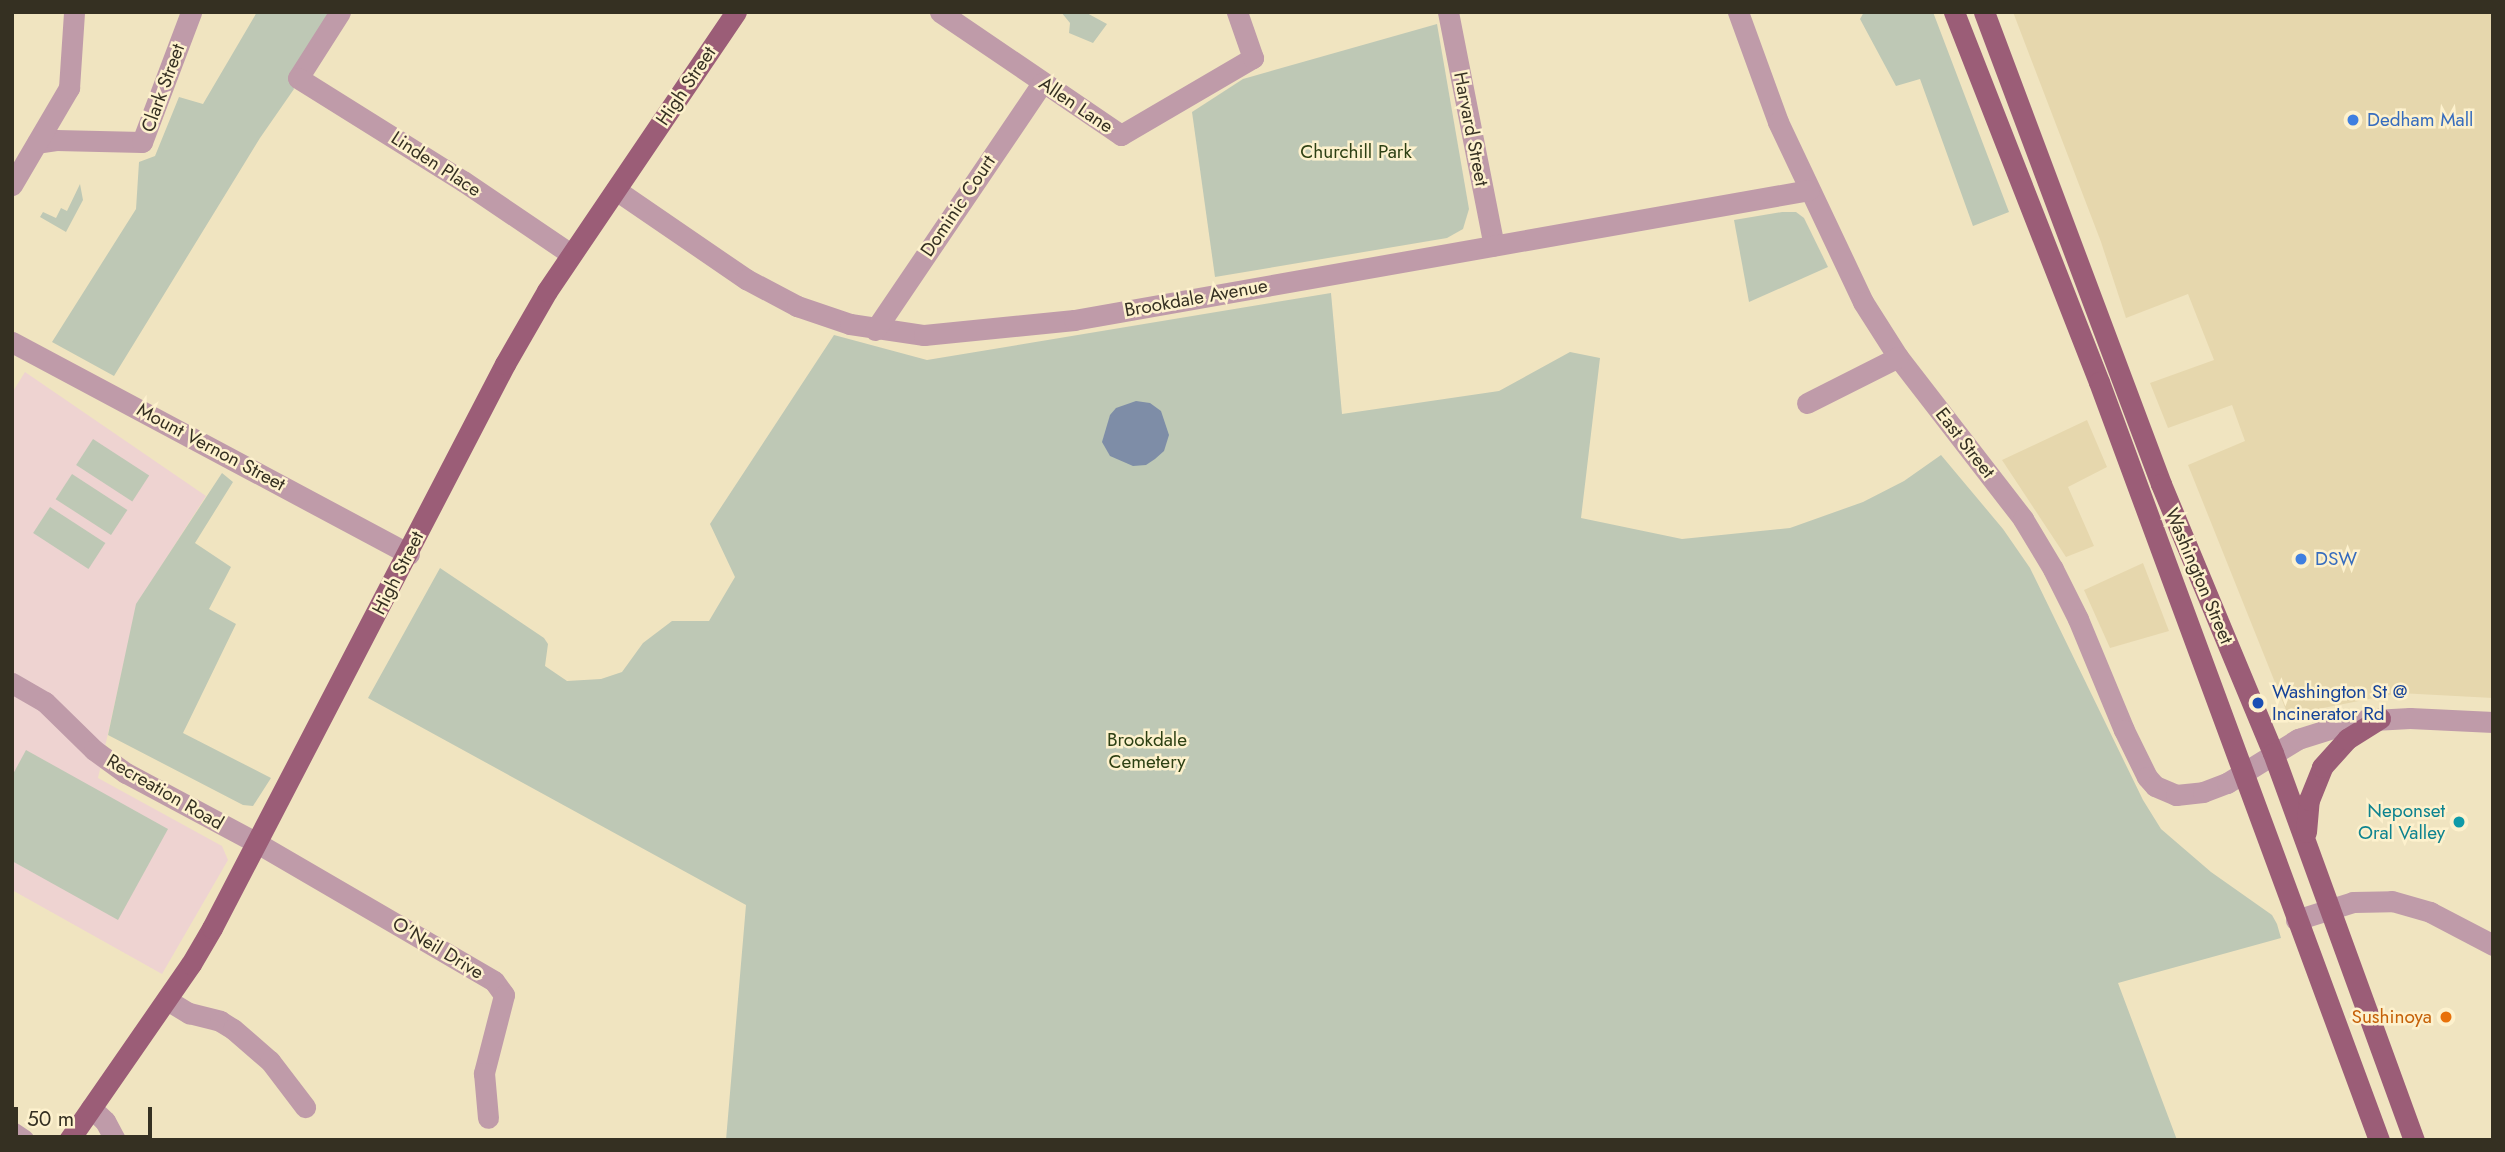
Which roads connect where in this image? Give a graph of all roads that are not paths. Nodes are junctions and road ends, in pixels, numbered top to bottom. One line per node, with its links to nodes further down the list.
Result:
1 (74, 12): 12 (street)
2 (191, 12): 12 (street, Clark Street)
3 (340, 12): 17 (street, Linden Place)
4 (736, 12): 14 (main road, High Street)
5 (940, 12): 11 (street, Allen Lane)
6 (1237, 12): 11 (street, Allen Lane)
7 (1448, 12): 16 (street, Harvard Street)
8 (1738, 12): 15 (street, East Street)
9 (1954, 12): 27 (main road, Washington Street)
10 (1984, 12): 26 (main road, Washington Street)
11 (1042, 83): 18 (street, Dominic Court)
12 (37, 143): 13 (street)
13 (12, 185)
14 (616, 190): 17 (main road, High Street); 18 (street, Brookdale Avenue)
15 (1809, 190): 16 (street, Brookdale Avenue); 20 (street, East Street)
16 (1494, 246): 18 (street, Brookdale Avenue)
17 (570, 254): 22 (main road, High Street)
18 (875, 330)
19 (12, 342): 22 (street, Mount Vernon Street)
20 (1898, 357): 21 (street); 27 (street, East Street)
21 (1807, 403)
22 (409, 554): 28 (main road, High Street)
23 (12, 683): 28 (street, Recreation Road)
24 (2380, 718): 25 (street, East Street); 26 (street, East Street); 29 (main road)
25 (2493, 722)
26 (2273, 753): 27 (street, East Street); 29 (main road, Washington Street)
27 (2243, 773): 31 (main road, Washington Street)
28 (257, 843): 33 (main road, High Street); 36 (street, O'Neil Drive)
29 (2307, 844): 30 (main road, Washington Street)
30 (2329, 908): 31 (street); 32 (street); 42 (main road, Washington Street)
31 (2296, 920): 41 (main road, Washington Street)
32 (2493, 945)
33 (167, 999): 34 (street); 35 (main road, High Street)
34 (305, 1107)
35 (91, 1108): 39 (main road, High Street); 40 (street)
36 (488, 1118)
37 (12, 1132): 38 (street)
38 (24, 1140)
39 (69, 1140)
40 (115, 1140)
41 (2379, 1140)
42 (2414, 1140)

